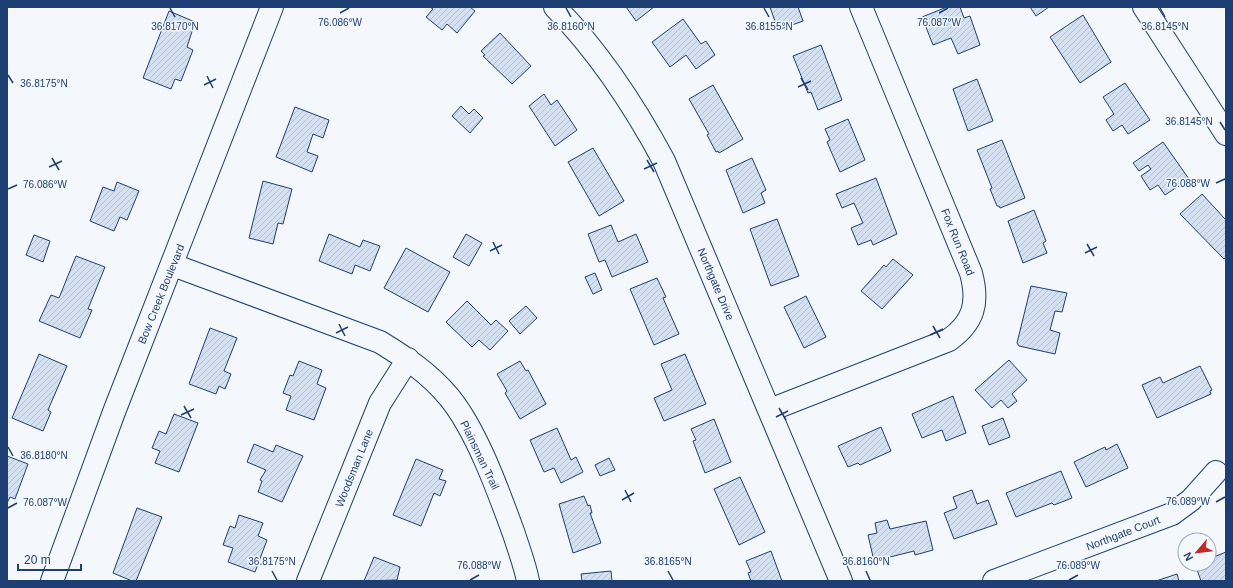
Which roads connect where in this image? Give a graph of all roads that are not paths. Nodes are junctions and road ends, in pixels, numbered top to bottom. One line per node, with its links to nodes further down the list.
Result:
1 (272, 7): 6 (street, Bow Creek Boulevard)
2 (555, 7): 8 (street, Northgate Drive)
3 (861, 7): 8 (street, Fox Run Road)
4 (1144, 7): 5 (street)
5 (1226, 134)
6 (173, 265): 7 (street, Plainsman Trail); 10 (street, Bow Creek Boulevard)
7 (408, 359): 11 (street, Woodsman Lane); 12 (street, Plainsman Trail)
8 (770, 410): 13 (street, Northgate Drive)
9 (1216, 472): 14 (street, Northgate Court)
10 (52, 581)
11 (308, 581)
12 (528, 581)
13 (841, 581)
14 (994, 581)

